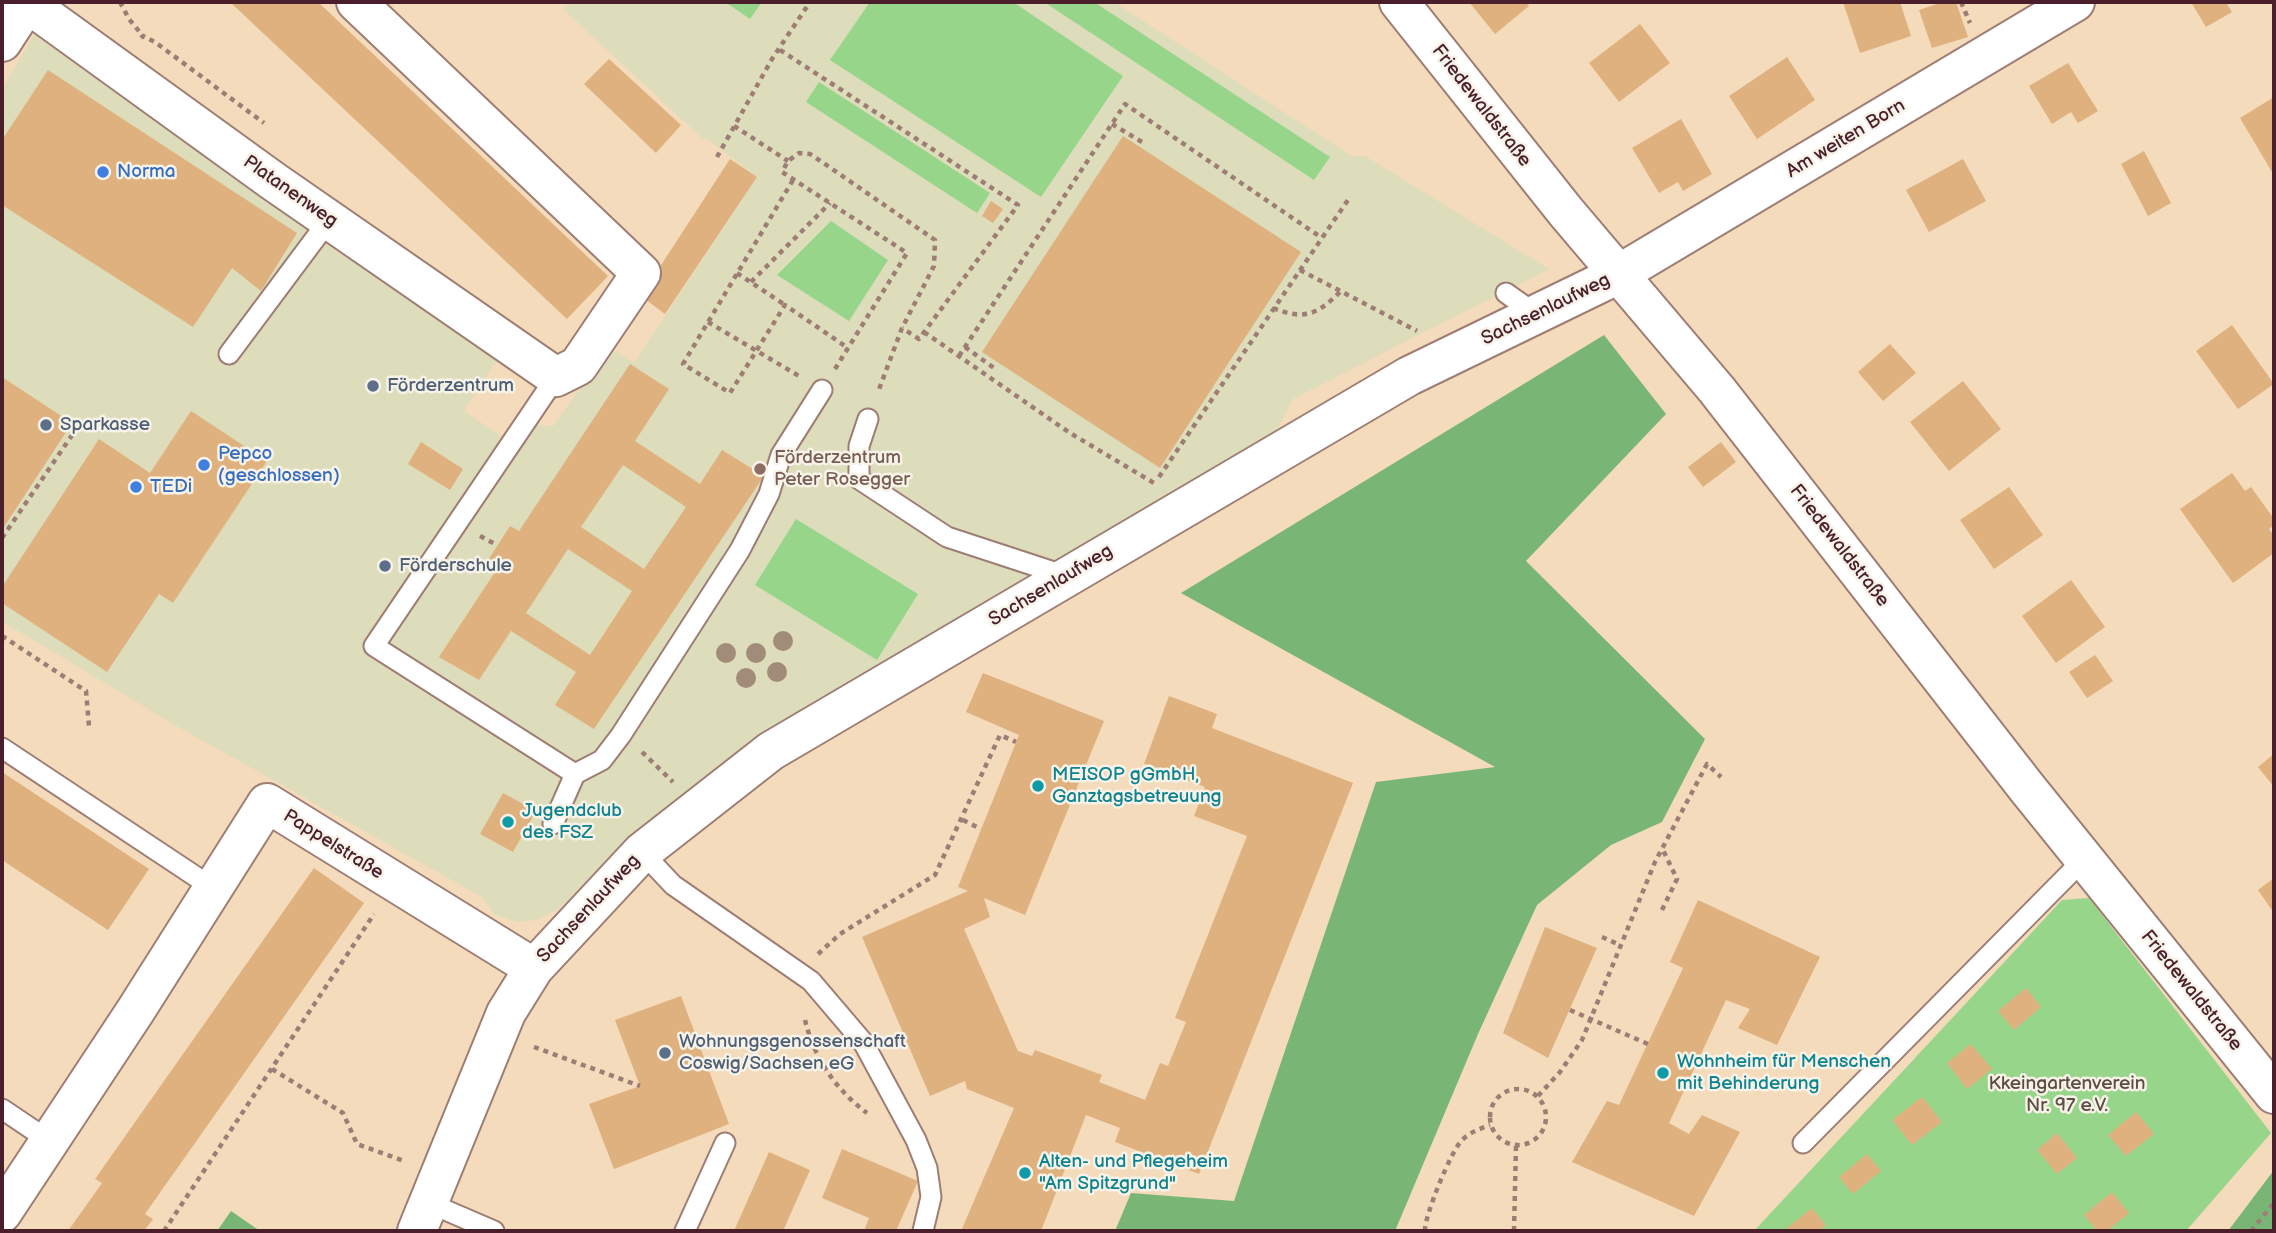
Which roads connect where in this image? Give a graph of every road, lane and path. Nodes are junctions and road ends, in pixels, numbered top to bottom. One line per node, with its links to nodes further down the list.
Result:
1 (120, 2): 7 (path)
2 (356, 2): 39 (street)
3 (810, 2): 9 (path)
4 (1399, 2): 22 (street, Friedewaldstraße)
5 (2075, 2): 22 (street, Am weiten Born)
6 (27, 3): 8 (street); 18 (street, Platanenweg)
7 (143, 36)
8 (2, 41)
9 (780, 50): 11 (path); 32 (path)
10 (1112, 124): 12 (path); 19 (path); 33 (path)
11 (734, 126): 13 (path); 14 (path)
12 (1142, 142)
13 (717, 157)
14 (788, 161): 15 (path); 31 (path)
15 (793, 180): 17 (path); 21 (path)
16 (1350, 197): 19 (path)
17 (830, 203): 23 (path); 34 (path)
18 (329, 220): 36 (lane); 39 (street, Platanenweg)
19 (1322, 238): 20 (path)
20 (1300, 270): 24 (path); 27 (path)
21 (737, 273): 23 (path); 29 (path)
22 (1617, 275): 28 (street, Sachsenlaufweg); 59 (street, Friedewaldstraße)
23 (751, 282): 26 (path)
24 (1341, 292): 27 (path); 30 (path)
25 (1506, 293): 28 (lane)
26 (785, 304): 34 (path); 35 (path)
27 (1273, 308): 37 (path)
28 (1536, 315): 45 (street, Sachsenlaufweg)
29 (708, 322): 35 (path); 35 (path)
30 (1411, 327)
31 (902, 328): 32 (path); 42 (path)
32 (924, 331): 37 (path)
33 (965, 347): 37 (path); 38 (path)
34 (848, 348): 41 (path)
35 (755, 352): 40 (path)
36 (229, 354)
37 (959, 356)
38 (994, 368)
39 (556, 377): 51 (lane)
40 (802, 378)
41 (822, 390): 48 (lane)
42 (868, 419): 45 (lane)
43 (81, 422): 44 (path)
44 (2, 538)
45 (1067, 576): 53 (street, Sachsenlaufweg)
46 (2, 636): 47 (path)
47 (89, 726)
48 (621, 735): 51 (lane); 53 (path)
49 (1016, 742): 54 (path)
50 (2, 748): 61 (lane)
51 (575, 774): 55 (lane)
52 (1721, 778): 57 (path)
53 (685, 818): 58 (street, Sachsenlaufweg)
54 (963, 820): 56 (path); 66 (path)
55 (552, 824)
56 (981, 829)
57 (1663, 850): 62 (path); 64 (path)
58 (642, 852): 65 (street, Sachsenlaufweg); 66 (lane)
59 (2084, 859): 73 (street, Friedewaldstraße); 80 (lane)
60 (395, 884): 61 (street, Pappelstraße); 65 (street, Pappelstraße); 71 (path)
61 (214, 888): 78 (street, Pappelstraße)
62 (1662, 910)
63 (1602, 937): 64 (path)
64 (1621, 945): 68 (path)
65 (534, 968): 69 (street)
66 (806, 977): 76 (lane); 76 (path)
67 (1570, 1010): 68 (path)
68 (1590, 1020): 70 (path); 74 (path)
69 (497, 1034): 72 (path); 82 (street)
70 (1648, 1044)
71 (272, 1069): 82 (path); 85 (path)
72 (640, 1087)
73 (2274, 1094)
74 (1538, 1096): 77 (path); 81 (path)
75 (2, 1109): 78 (lane)
76 (901, 1114): 88 (lane)
77 (1490, 1125): 81 (path); 89 (path)
78 (51, 1142): 84 (street, Pappelstraße)
79 (725, 1143): 87 (lane)
80 (1803, 1143)
81 (1516, 1146): 90 (path)
82 (429, 1203): 86 (lane)
83 (2274, 1203): 91 (path)
84 (2, 1213)
85 (164, 1231)
86 (494, 1231)
87 (685, 1231)
88 (923, 1231)
89 (1425, 1231)
90 (1514, 1231)
91 (2251, 1231)

